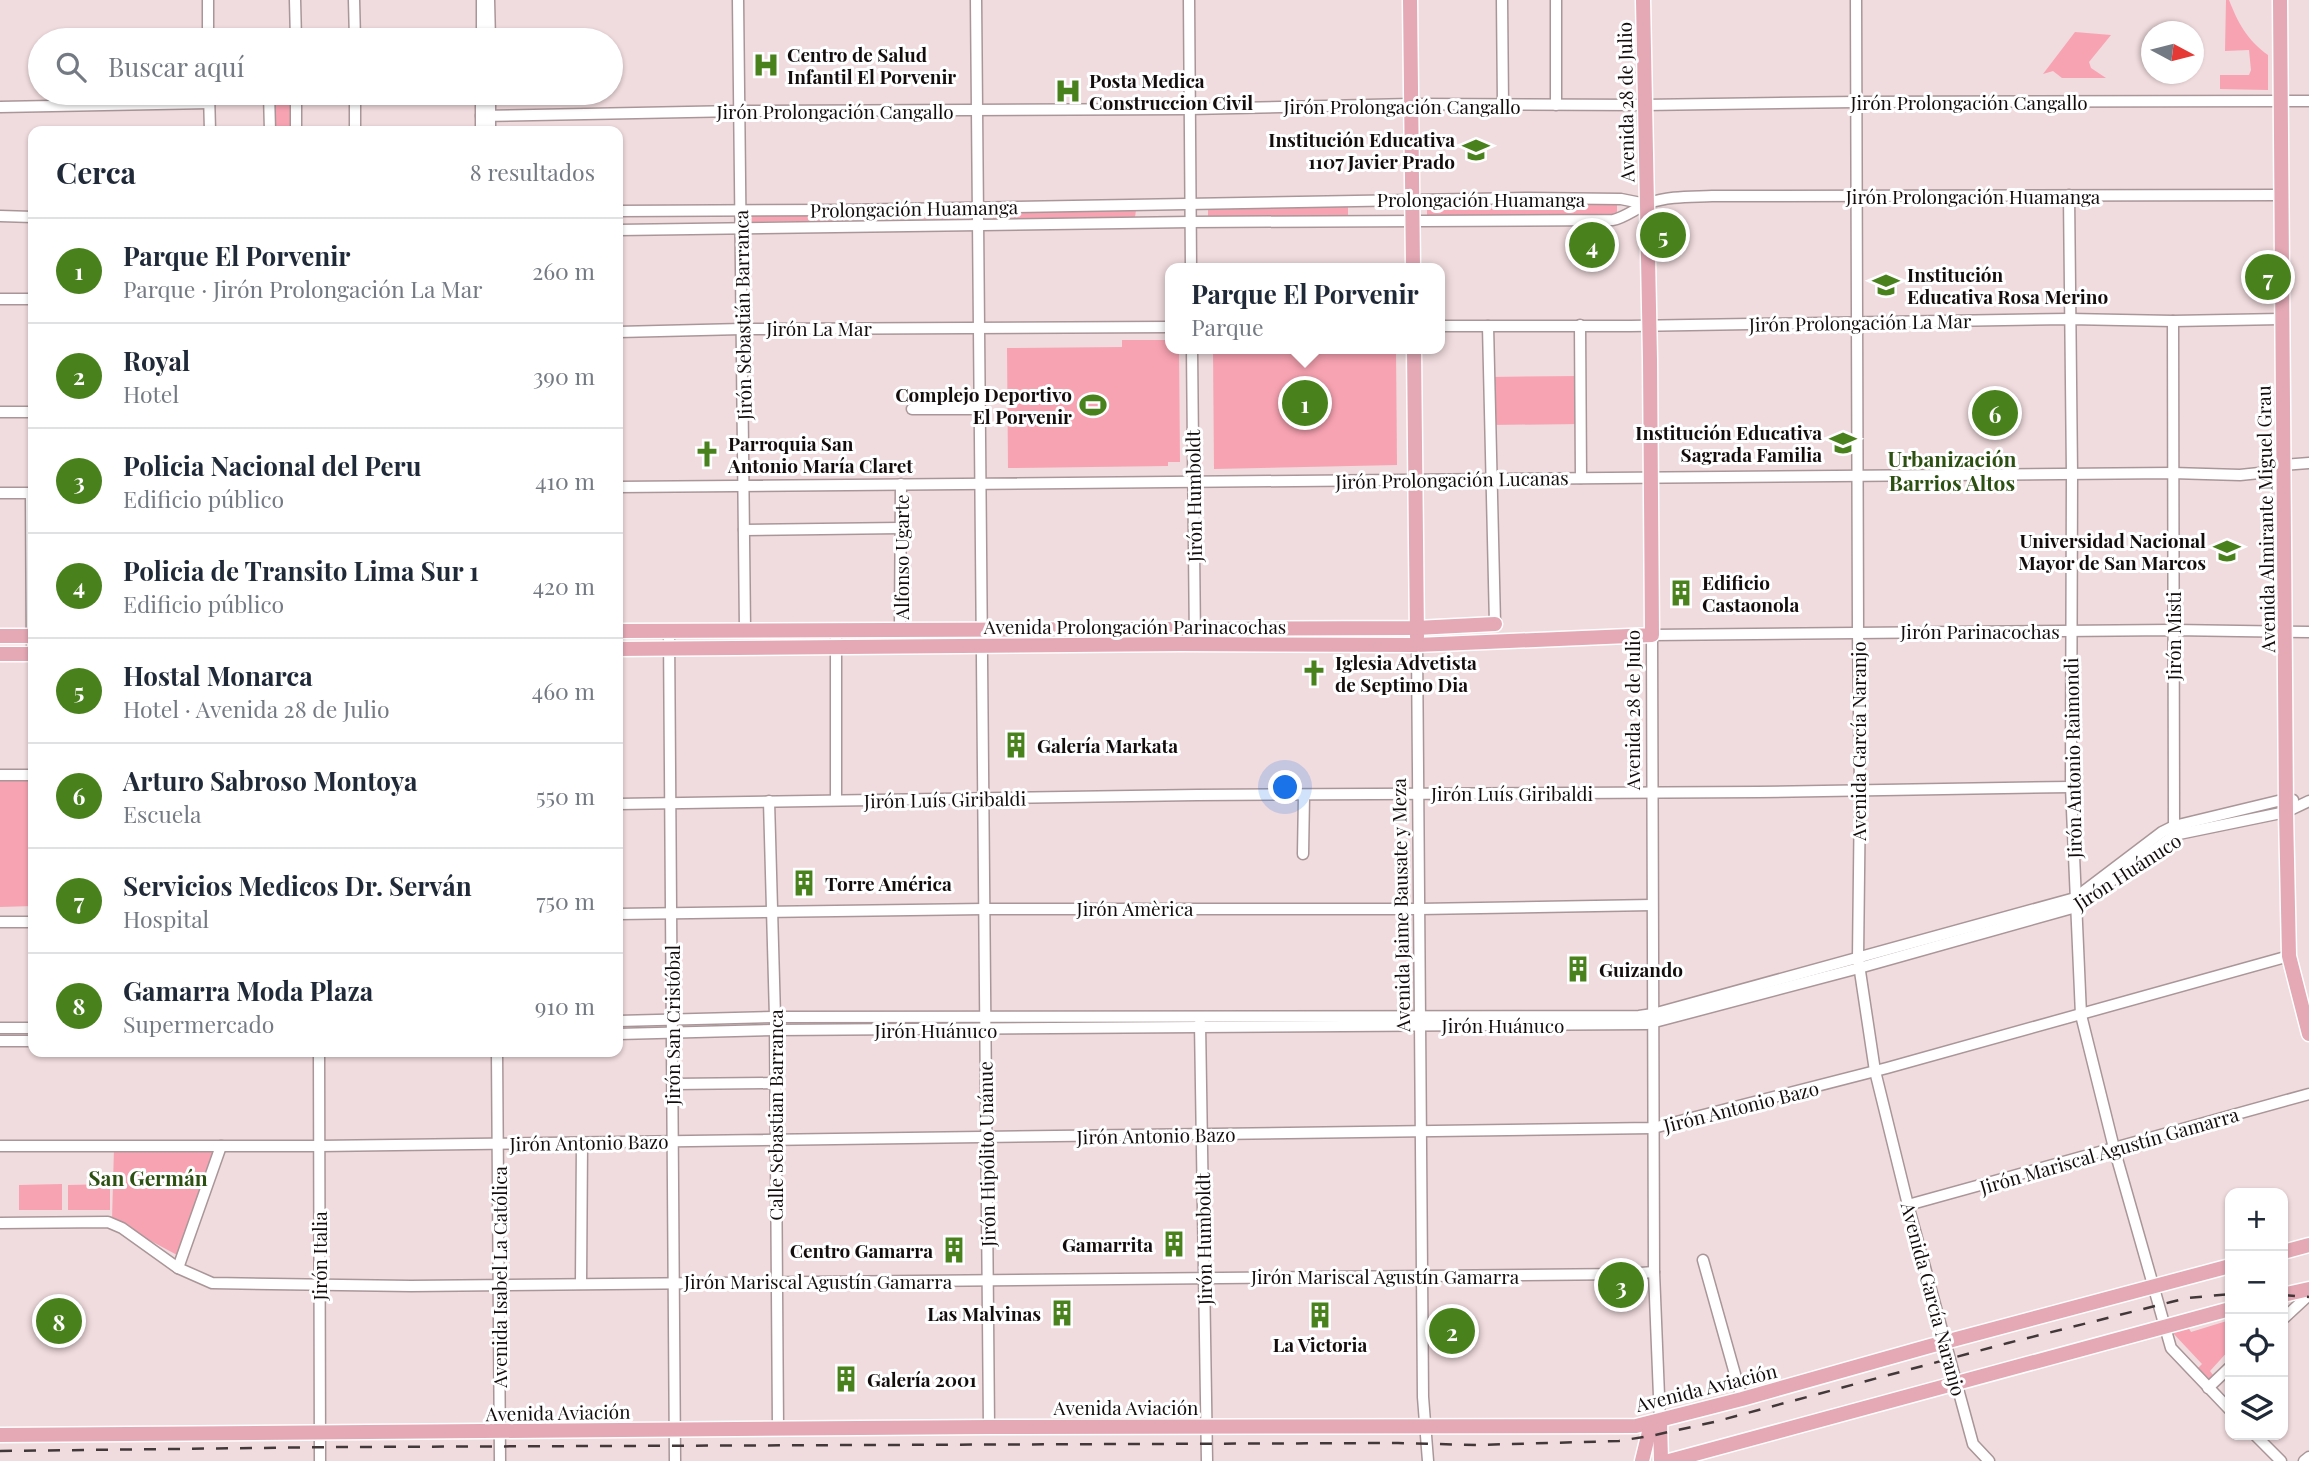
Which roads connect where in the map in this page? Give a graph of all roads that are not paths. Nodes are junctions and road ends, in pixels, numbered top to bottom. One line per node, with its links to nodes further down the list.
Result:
1 (208, 0): 15 (street)
2 (295, 0): 16 (street)
3 (354, 0): 17 (street)
4 (482, 0): 18 (street)
5 (489, 0): 19 (street)
6 (738, 0): 36 (street, Jirón Sebastián Barranca)
7 (976, 0): 37 (street, Jirón Hipólito Unánue)
8 (1189, 0): 35 (street)
9 (1410, 0): 23 (main road)
10 (1502, 0): 31 (street)
11 (1556, 0): 32 (street)
12 (1643, 0): 33 (main road, Avenida 28 de Julio)
13 (1856, 0): 22 (street, Avenida García Naranjo)
14 (2280, 0): 20 (main road, Avenida Almirante Miguel Grau)
15 (208, 28)
16 (296, 28)
17 (355, 28)
18 (482, 28)
19 (490, 28)
20 (2284, 101): 21 (street, Jirón Prolongación Cangallo); 22 (street, Jirón Prolongación Cangallo); 46 (main road, Avenida Almirante Miguel Grau)
21 (2309, 101)
22 (1856, 102): 33 (street, Jirón Prolongación Cangallo); 47 (street, Avenida García Naranjo)
23 (1411, 104): 31 (street, Jirón Prolongación Cangallo); 35 (street, Jirón Prolongación Cangallo); 48 (main road)
24 (46, 105): 34 (street)
25 (209, 105): 39 (street)
26 (269, 105): 40 (street)
27 (296, 105): 41 (street)
28 (355, 105): 42 (street)
29 (484, 105): 38 (street)
30 (488, 105): 38 (street)
31 (1503, 105): 32 (street, Jirón Prolongación Cangallo)
32 (1556, 105): 33 (street, Jirón Prolongación Cangallo)
33 (1644, 105): 50 (main road, Avenida 28 de Julio)
34 (0, 107)
35 (1189, 108): 37 (street, Jirón Prolongación Cangallo); 49 (street)
36 (739, 111): 37 (street, Jirón Prolongación Cangallo); 38 (street, Jirón Prolongación Cangallo); 52 (street, Jirón Sebastián Barranca)
37 (977, 111): 51 (street, Jirón Hipólito Unánue)
38 (486, 116): 43 (street); 44 (street)
39 (210, 126)
40 (270, 126)
41 (296, 126)
42 (355, 126)
43 (483, 126)
44 (489, 126)
45 (2069, 195): 46 (street, Jirón Prolongación Huamanga); 47 (street, Jirón Prolongación Huamanga); 65 (street, Jirón Antonio Raimondi)
46 (2280, 195): 66 (main road, Avenida Almirante Miguel Grau)
47 (1856, 196): 50 (street, Jirón Prolongación Huamanga); 68 (street, Avenida García Naranjo)
48 (1412, 200): 49 (street, Prolongación Huamanga); 50 (street, Prolongación Huamanga); 56 (main road)
49 (1191, 204): 51 (street, Prolongación Huamanga); 57 (street)
50 (1646, 204): 56 (street, Prolongación Huamanga); 70 (main road, Avenida 28 de Julio)
51 (978, 206): 52 (street, Prolongación Huamanga); 58 (street, Jirón Hipólito Unánue)
52 (740, 210): 53 (street, Prolongación Huamanga); 60 (street, Jirón Sebastián Barranca)
53 (623, 211)
54 (0, 216): 55 (street)
55 (28, 217)
56 (1412, 221): 57 (street, Prolongación Huamanga); 62 (main road)
57 (1191, 222): 58 (street, Prolongación Huamanga); 61 (street)
58 (978, 224): 60 (street, Prolongación Huamanga); 74 (street, Jirón Hipólito Unánue)
59 (623, 229): 60 (street, Prolongación Huamanga)
60 (741, 229): 75 (street, Jirón Sebastián Barranca)
61 (1191, 263)
62 (1413, 263)
63 (0, 299): 64 (street)
64 (28, 299)
65 (2069, 319): 67 (street, Jirón Prolongación La Mar); 68 (street, Jirón Prolongación La Mar); 86 (street, Jirón Antonio Raimondi)
66 (2281, 319): 67 (street, Jirón Prolongación La Mar); 84 (main road, Avenida Almirante Miguel Grau)
67 (2173, 321): 85 (street, Jirón Misti)
68 (1857, 322): 70 (street, Jirón Prolongación La Mar); 87 (street, Avenida García Naranjo)
69 (1580, 325): 70 (street, Jirón Prolongación La Mar); 72 (street, Jirón Prolongación La Mar); 89 (street)
70 (1648, 325): 88 (main road, Avenida 28 de Julio)
71 (1445, 326): 72 (street, Jirón Prolongación La Mar)
72 (1488, 326): 90 (street)
73 (1165, 327): 74 (street)
74 (979, 328): 75 (street, Jirón La Mar); 80 (street, Jirón Hipólito Unánue)
75 (742, 329): 76 (street, Jirón La Mar); 95 (street, Jirón Sebastián Barranca)
76 (623, 332)
77 (1192, 354): 92 (street, Jirón Humboldt)
78 (1413, 354): 91 (main road, Avenida Jaime Bausate y Meza)
79 (912, 409): 80 (street)
80 (980, 409): 94 (street, Jirón Hipólito Unánue)
81 (0, 412): 82 (street)
82 (28, 412)
83 (2309, 463): 84 (street, Jirón Prolongación Lucanas)
84 (2284, 465): 85 (street, Jirón Prolongación Lucanas); 113 (main road, Avenida Almirante Miguel Grau)
85 (2172, 473): 86 (street, Jirón Prolongación Lucanas); 106 (street, Jirón Misti)
86 (2072, 474): 87 (street, Jirón Prolongación Lucanas); 110 (street, Jirón Antonio Raimondi)
87 (1857, 475): 88 (street, Jirón Prolongación Lucanas); 111 (street, Avenida García Naranjo)
88 (1650, 477): 89 (street, Jirón Prolongación Lucanas); 114 (main road, Avenida 28 de Julio)
89 (1581, 478): 90 (street, Jirón Prolongación Lucanas)
90 (1492, 479): 91 (street, Jirón Prolongación Lucanas); 101 (street)
91 (1415, 480): 92 (street, Jirón Prolongación Lucanas); 102 (main road, Avenida Jaime Bausate y Meza)
92 (1193, 481): 94 (street, Jirón Prolongación Lucanas); 117 (street, Jirón Humboldt)
93 (901, 484): 94 (street, Jirón Prolongación Lucanas); 95 (street, Jirón Prolongación Lucanas); 99 (street, Alfonso Ugarte)
94 (980, 484): 103 (street, Jirón Hipólito Unánue)
95 (744, 486): 96 (street, Jirón Prolongación Lucanas); 100 (street, Jirón Sebastián Barranca)
96 (623, 487)
97 (0, 493): 98 (street)
98 (28, 493)
99 (901, 528): 100 (street); 105 (street, Alfonso Ugarte)
100 (744, 530): 109 (street, Jirón Sebastián Barranca)
101 (1495, 624): 102 (main road, Avenida Prolongación Parinacochas)
102 (1416, 628): 117 (main road, Avenida Prolongación Parinacochas); 119 (main road, Avenida Jaime Bausate y Meza)
103 (982, 629): 105 (main road, Avenida Prolongación Parinacochas); 117 (main road, Avenida Prolongación Parinacochas); 118 (street, Jirón Hipólito Unánue)
104 (836, 630): 105 (main road, Avenida Prolongación Parinacochas); 109 (main road, Avenida Prolongación Parinacochas); 120 (street)
105 (900, 630)
106 (2173, 630): 110 (street, Jirón Parinacochas); 113 (street, Jirón Parinacochas); 139 (street, Jirón Misti)
107 (623, 631): 108 (main road, Avenida Prolongación Parinacochas)
108 (669, 631): 109 (main road, Avenida Prolongación Parinacochas); 122 (street, Jirón San Cristóbal)
109 (745, 631)
110 (2071, 631): 111 (street, Jirón Parinacochas); 127 (street, Jirón Antonio Raimondi)
111 (1858, 632): 114 (street, Jirón Parinacochas); 128 (street, Avenida García Naranjo)
112 (2309, 632): 113 (street, Jirón Parinacochas)
113 (2286, 633): 138 (main road, Avenida Almirante Miguel Grau)
114 (1652, 635): 119 (main road, Avenida Prolongación Parinacochas); 129 (street, Avenida 28 de Julio)
115 (0, 636): 116 (main road)
116 (28, 636)
117 (1195, 636): 118 (main road, Avenida Prolongación Parinacochas); 119 (main road, Avenida Prolongación Parinacochas)
118 (982, 645): 120 (main road, Avenida Prolongación Parinacochas); 132 (street, Jirón Hipólito Unánue)
119 (1417, 645): 130 (street, Avenida Jaime Bausate y Meza)
120 (835, 647): 122 (main road, Avenida Prolongación Parinacochas); 133 (street)
121 (623, 649): 122 (main road, Avenida Prolongación Parinacochas)
122 (670, 649): 136 (street, Jirón San Cristóbal)
123 (0, 654): 124 (main road)
124 (28, 654)
125 (0, 775): 126 (street)
126 (28, 775)
127 (2071, 787): 128 (street, Jirón Luís Giribaldi); 141 (street, Jirón Antonio Raimondi)
128 (1860, 789): 129 (street, Jirón Luís Giribaldi); 151 (street, Avenida García Naranjo)
129 (1651, 792): 130 (street, Jirón Luís Giribaldi); 142 (street, Avenida 28 de Julio)
130 (1418, 793): 131 (street, Jirón Luís Giribaldi); 144 (street, Avenida Jaime Bausate y Meza)
131 (1304, 795): 132 (street, Jirón Luís Giribaldi); 140 (street)
132 (983, 798): 133 (street, Jirón Luís Giribaldi); 143 (street, Jirón Hipólito Unánue)
133 (836, 800): 135 (street, Jirón Luís Giribaldi)
134 (2306, 801): 138 (street, Jirón Huánuco)
135 (769, 802): 136 (street, Jirón Luís Giribaldi); 145 (street, Calle Sebastian Barranca)
136 (671, 803): 137 (street, Jirón Luís Giribaldi); 146 (street, Jirón San Cristóbal)
137 (623, 804)
138 (2286, 805): 139 (street, Jirón Huánuco); 141 (street, Jirón Huánuco); 150 (main road, Avenida Almirante Miguel Grau)
139 (2174, 826): 141 (street, Jirón Huánuco)
140 (1303, 854)
141 (2075, 902): 151 (street, Jirón Huánuco); 152 (street, Jirón Antonio Raimondi)
142 (1652, 905): 144 (street, Jirón Amèrica); 156 (street, Avenida 28 de Julio)
143 (984, 909): 144 (street, Jirón Amèrica); 145 (street, Jirón Amèrica); 155 (street, Jirón Hipólito Unánue)
144 (1419, 909): 159 (street, Avenida Jaime Bausate y Meza)
145 (772, 912): 146 (street, Jirón Amèrica); 154 (street, Calle Sebastian Barranca)
146 (671, 913): 147 (street, Jirón Amèrica); 157 (street, Jirón San Cristóbal)
147 (623, 914)
148 (0, 922): 149 (street)
149 (28, 922)
150 (2289, 956): 152 (street, Jirón Antonio Bazo); 167 (main road, Avenida Almirante Miguel Grau)
151 (1859, 963): 156 (street, Jirón Huánuco); 172 (street, Avenida García Naranjo)
152 (2081, 1015): 172 (street, Jirón Antonio Bazo); 187 (street, Jirón Antonio Raimondi)
153 (1199, 1016): 155 (street, Jirón Huánuco); 159 (street, Jirón Huánuco); 162 (street, Jirón Humboldt)
154 (775, 1017): 155 (street, Jirón Huánuco); 157 (street, Jirón Huánuco); 163 (street, Calle Sebastian Barranca)
155 (985, 1017): 164 (street, Jirón Hipólito Unánue)
156 (1653, 1018): 159 (street, Jirón Huánuco); 176 (street, Avenida 28 de Julio)
157 (672, 1020): 158 (street, Jirón Huánuco); 165 (street, Jirón San Cristóbal)
158 (623, 1021)
159 (1421, 1021): 162 (street, Jirón Huánuco); 177 (street, Avenida Jaime Bausate y Meza)
160 (0, 1028): 161 (street)
161 (28, 1028)
162 (1200, 1028): 164 (street, Jirón Huánuco); 178 (street, Jirón Humboldt)
163 (775, 1030): 164 (street, Jirón Huánuco); 165 (street, Jirón Huánuco); 173 (street, Calle Sebastian Barranca)
164 (985, 1030): 179 (street, Jirón Hipólito Unánue)
165 (672, 1033): 166 (street, Jirón Huánuco); 174 (street, Jirón San Cristóbal)
166 (623, 1034)
167 (2309, 1034)
168 (0, 1041): 169 (street)
169 (28, 1041)
170 (319, 1057): 186 (street, Jirón Italia)
171 (497, 1057): 183 (street, Avenida Isabel La Católica)
172 (1875, 1071): 176 (street, Jirón Antonio Bazo); 188 (street, Avenida García Naranjo)
173 (776, 1083): 174 (street); 180 (street, Calle Sebastian Barranca)
174 (673, 1084): 181 (street, Jirón San Cristóbal)
175 (2309, 1094): 187 (street, Jirón Mariscal Agustín Gamarra)
176 (1653, 1128): 177 (street, Jirón Antonio Bazo); 195 (street, Avenida 28 de Julio)
177 (1421, 1132): 178 (street, Jirón Antonio Bazo); 196 (street, Avenida Jaime Bausate y Meza)
178 (1201, 1135): 179 (street, Jirón Antonio Bazo); 197 (street, Jirón Humboldt)
179 (986, 1137): 180 (street, Jirón Antonio Bazo); 198 (street, Jirón Hipólito Unánue)
180 (776, 1140): 181 (street, Jirón Antonio Bazo); 199 (street, Calle Sebastian Barranca)
181 (673, 1141): 182 (street, Jirón Antonio Bazo); 201 (street, Jirón San Cristóbal)
182 (582, 1142): 183 (street, Jirón Antonio Bazo); 200 (street)
183 (498, 1143): 186 (street, Jirón Antonio Bazo); 202 (street, Avenida Isabel La Católica)
184 (0, 1146): 185 (street, Jirón Antonio Bazo)
185 (221, 1146): 186 (street, Jirón Antonio Bazo); 194 (street)
186 (319, 1146): 203 (street, Jirón Italia)
187 (2114, 1148): 188 (street, Jirón Mariscal Agustín Gamarra); 204 (street, Jirón Antonio Raimondi)
188 (1908, 1205): 211 (street, Avenida García Naranjo)
189 (0, 1223): 194 (street, Jirón Mariscal Agustín Gamarra)
190 (2309, 1245): 191 (main road)
191 (2287, 1251)
192 (1703, 1260): 215 (street)
193 (2225, 1267): 204 (main road, Avenida Aviación)
194 (178, 1268): 203 (street, Jirón Mariscal Agustín Gamarra)
195 (1654, 1272): 196 (street, Jirón Mariscal Agustín Gamarra); 217 (street, Avenida 28 de Julio)
196 (1422, 1276): 197 (street, Jirón Mariscal Agustín Gamarra); 220 (street, Avenida Jaime Bausate y Meza)
197 (1204, 1278): 198 (street, Jirón Mariscal Agustín Gamarra); 218 (street, Jirón Humboldt)
198 (988, 1280): 199 (street, Jirón Mariscal Agustín Gamarra); 219 (street, Jirón Hipólito Unánue)
199 (776, 1282): 201 (street, Jirón Mariscal Agustín Gamarra); 221 (street, Calle Sebastian Barranca)
200 (581, 1283): 201 (street, Jirón Mariscal Agustín Gamarra); 202 (street, Jirón Mariscal Agustín Gamarra)
201 (674, 1283): 222 (street, Jirón San Cristóbal)
202 (499, 1284): 203 (street, Jirón Mariscal Agustín Gamarra); 224 (street, Avenida Isabel La Católica)
203 (319, 1286): 223 (street, Jirón Italia)
204 (2155, 1286): 210 (street, Jirón Antonio Raimondi); 211 (main road, Avenida Aviación)
205 (2309, 1289): 206 (main road)
206 (2288, 1295)
207 (2309, 1295): 209 (street)
208 (2225, 1310): 210 (main road)
209 (2288, 1314)
210 (2166, 1326): 213 (main road); 214 (street, Jirón Antonio Raimondi)
211 (1947, 1342): 213 (street, Avenida García Naranjo); 215 (main road, Avenida Aviación)
212 (2225, 1372): 214 (street)
213 (1957, 1384): 235 (main road); 236 (street, Avenida García Naranjo)
214 (2208, 1388): 216 (street, Jirón Antonio Raimondi)
215 (1742, 1399): 217 (main road, Avenida Aviación)
216 (2225, 1405)
217 (1660, 1421): 220 (main road, Avenida Aviación); 233 (main road); 234 (main road, Avenida 28 de Julio)
218 (1206, 1426): 219 (main road, Avenida Aviación); 220 (main road, Avenida Aviación); 231 (street, Jirón Humboldt)
219 (989, 1427): 221 (main road, Avenida Aviación)
220 (1424, 1427): 232 (street, Avenida Jaime Bausate y Meza)
221 (778, 1428): 222 (main road, Avenida Aviación)
222 (675, 1429): 224 (main road, Avenida Aviación); 230 (street, Jirón San Cristóbal)
223 (319, 1432): 224 (main road, Avenida Aviación); 225 (main road, Avenida Aviación); 228 (street, Jirón Italia)
224 (500, 1432): 229 (street, Avenida Isabel La Católica)
225 (0, 1435)
226 (2260, 1440): 237 (street)
227 (2309, 1457): 238 (street)
228 (320, 1461)
229 (500, 1461)
230 (675, 1461)
231 (1207, 1461)
232 (1428, 1461)
233 (1642, 1461)
234 (1661, 1461)
235 (1669, 1461)
236 (1989, 1461)
237 (2281, 1461)
238 (2304, 1461)

